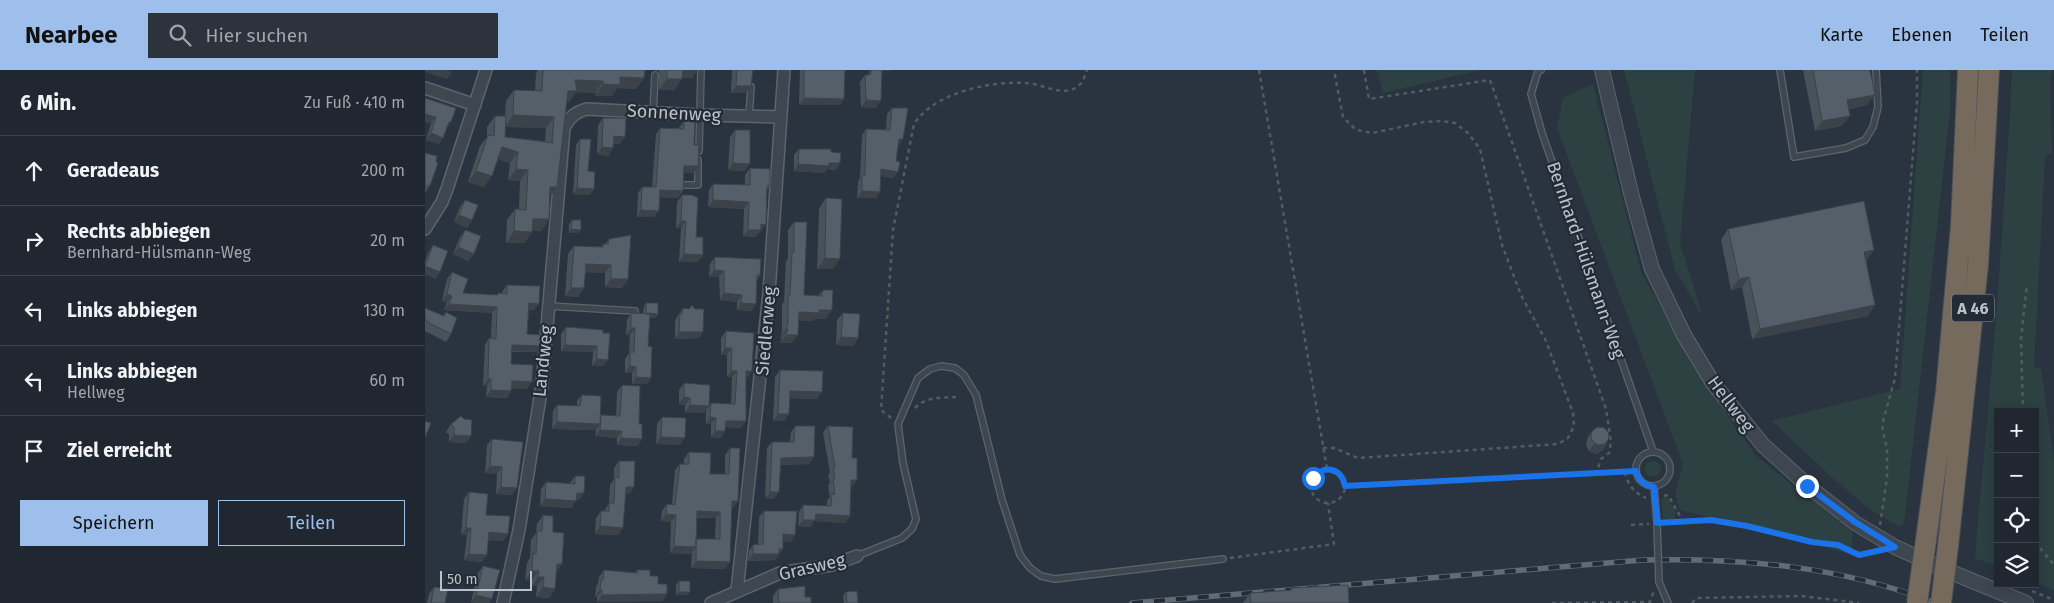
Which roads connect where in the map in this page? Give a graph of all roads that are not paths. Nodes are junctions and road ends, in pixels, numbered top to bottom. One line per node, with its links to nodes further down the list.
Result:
1 (485, 70): 13 (street)
2 (701, 70): 15 (lane)
3 (784, 70): 17 (street, Siedlerweg)
4 (1541, 70): 23 (lane, Bernhard-Hülsmann-Weg)
5 (1603, 70): 33 (street, Hellweg)
6 (1780, 70): 7 (lane)
7 (1876, 70)
8 (1968, 70): 31 (highway, A 46, bridge)
9 (1989, 70): 32 (highway, A 46, bridge)
10 (655, 75): 14 (lane)
11 (751, 87): 16 (lane)
12 (425, 88): 13 (street)
13 (475, 105): 20 (street)
14 (653, 112): 15 (street, Sonnenweg); 18 (street, Sonnenweg)
15 (699, 115): 16 (street, Sonnenweg); 19 (lane)
16 (749, 116): 17 (street, Sonnenweg)
17 (781, 117): 27 (street, Siedlerweg)
18 (570, 118): 21 (street, Landweg)
19 (683, 185)
20 (425, 229)
21 (549, 306): 22 (lane); 28 (street, Landweg)
22 (635, 311)
23 (1653, 451): 24 (lane); 24 (lane)
24 (1654, 487): 30 (lane, bridge)
25 (857, 556): 26 (lane); 27 (street, Grasweg)
26 (1223, 559)
27 (737, 591): 29 (street, Grasweg)
28 (503, 603)
29 (711, 603)
30 (1669, 603)
31 (1917, 603)
32 (1941, 603)
33 (2026, 603)

